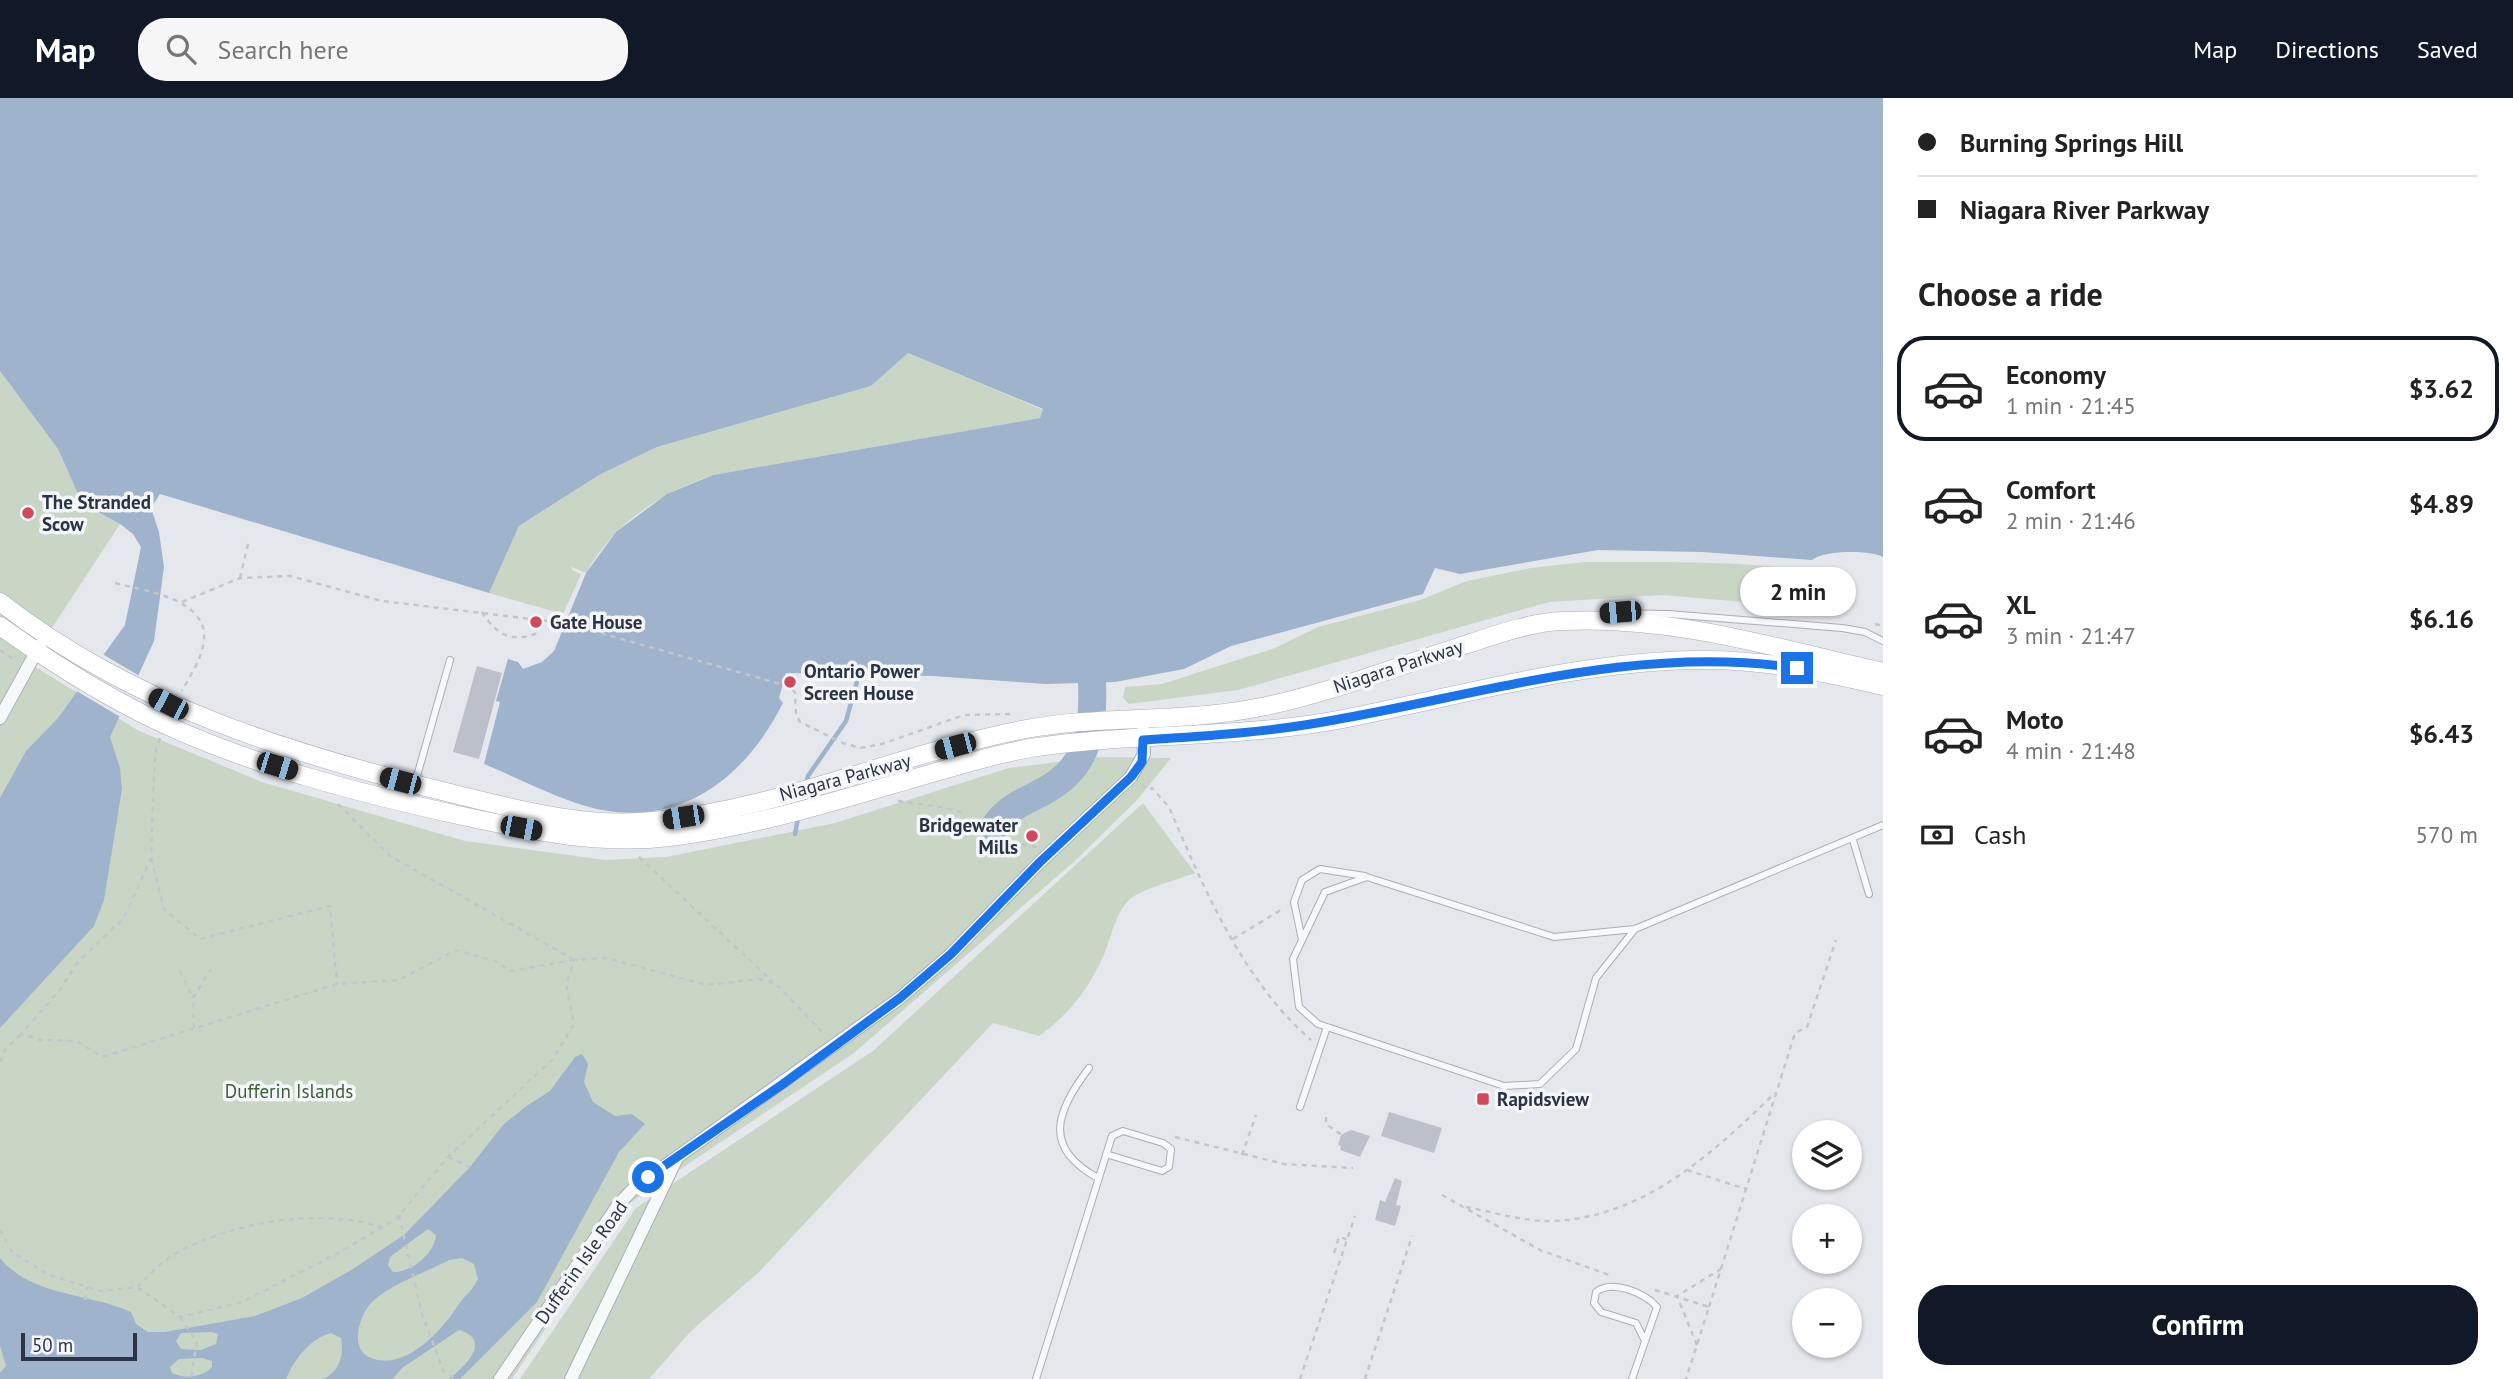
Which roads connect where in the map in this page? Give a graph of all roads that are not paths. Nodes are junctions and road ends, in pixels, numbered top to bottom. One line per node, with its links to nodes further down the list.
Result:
1 (0, 602): 4 (main road, Niagara Parkway)
2 (1557, 621): 5 (lane); 8 (main road, Niagara Parkway); 11 (main road, Niagara Parkway)
3 (0, 626): 6 (main road, Niagara Parkway)
4 (47, 636): 6 (street); 13 (main road, Niagara Parkway)
5 (1883, 641)
6 (36, 652): 10 (street); 12 (main road, Niagara Parkway)
7 (450, 660): 13 (lane)
8 (1883, 672)
9 (1883, 686): 12 (main road, Niagara Parkway)
10 (0, 718)
11 (1142, 719): 12 (street, Dufferin Isle Road); 13 (main road, Niagara Parkway)
12 (1143, 740): 24 (street, Dufferin Isle Road)
13 (415, 785)
14 (1883, 825): 15 (lane)
15 (1853, 840): 17 (lane); 18 (lane)
16 (1367, 877): 18 (lane); 19 (lane); 19 (lane)
17 (1869, 894)
18 (1635, 929): 20 (lane)
19 (1302, 941): 20 (lane)
20 (1327, 1027): 22 (lane)
21 (1089, 1068): 25 (lane)
22 (1300, 1107)
23 (1106, 1154): 23 (lane); 25 (lane)
24 (677, 1158): 27 (street, Dufferin Isle Road); 28 (street)
25 (1098, 1178): 29 (lane)
26 (1644, 1339): 26 (lane); 30 (lane)
27 (500, 1379)
28 (571, 1379)
29 (1036, 1379)
30 (1632, 1379)

